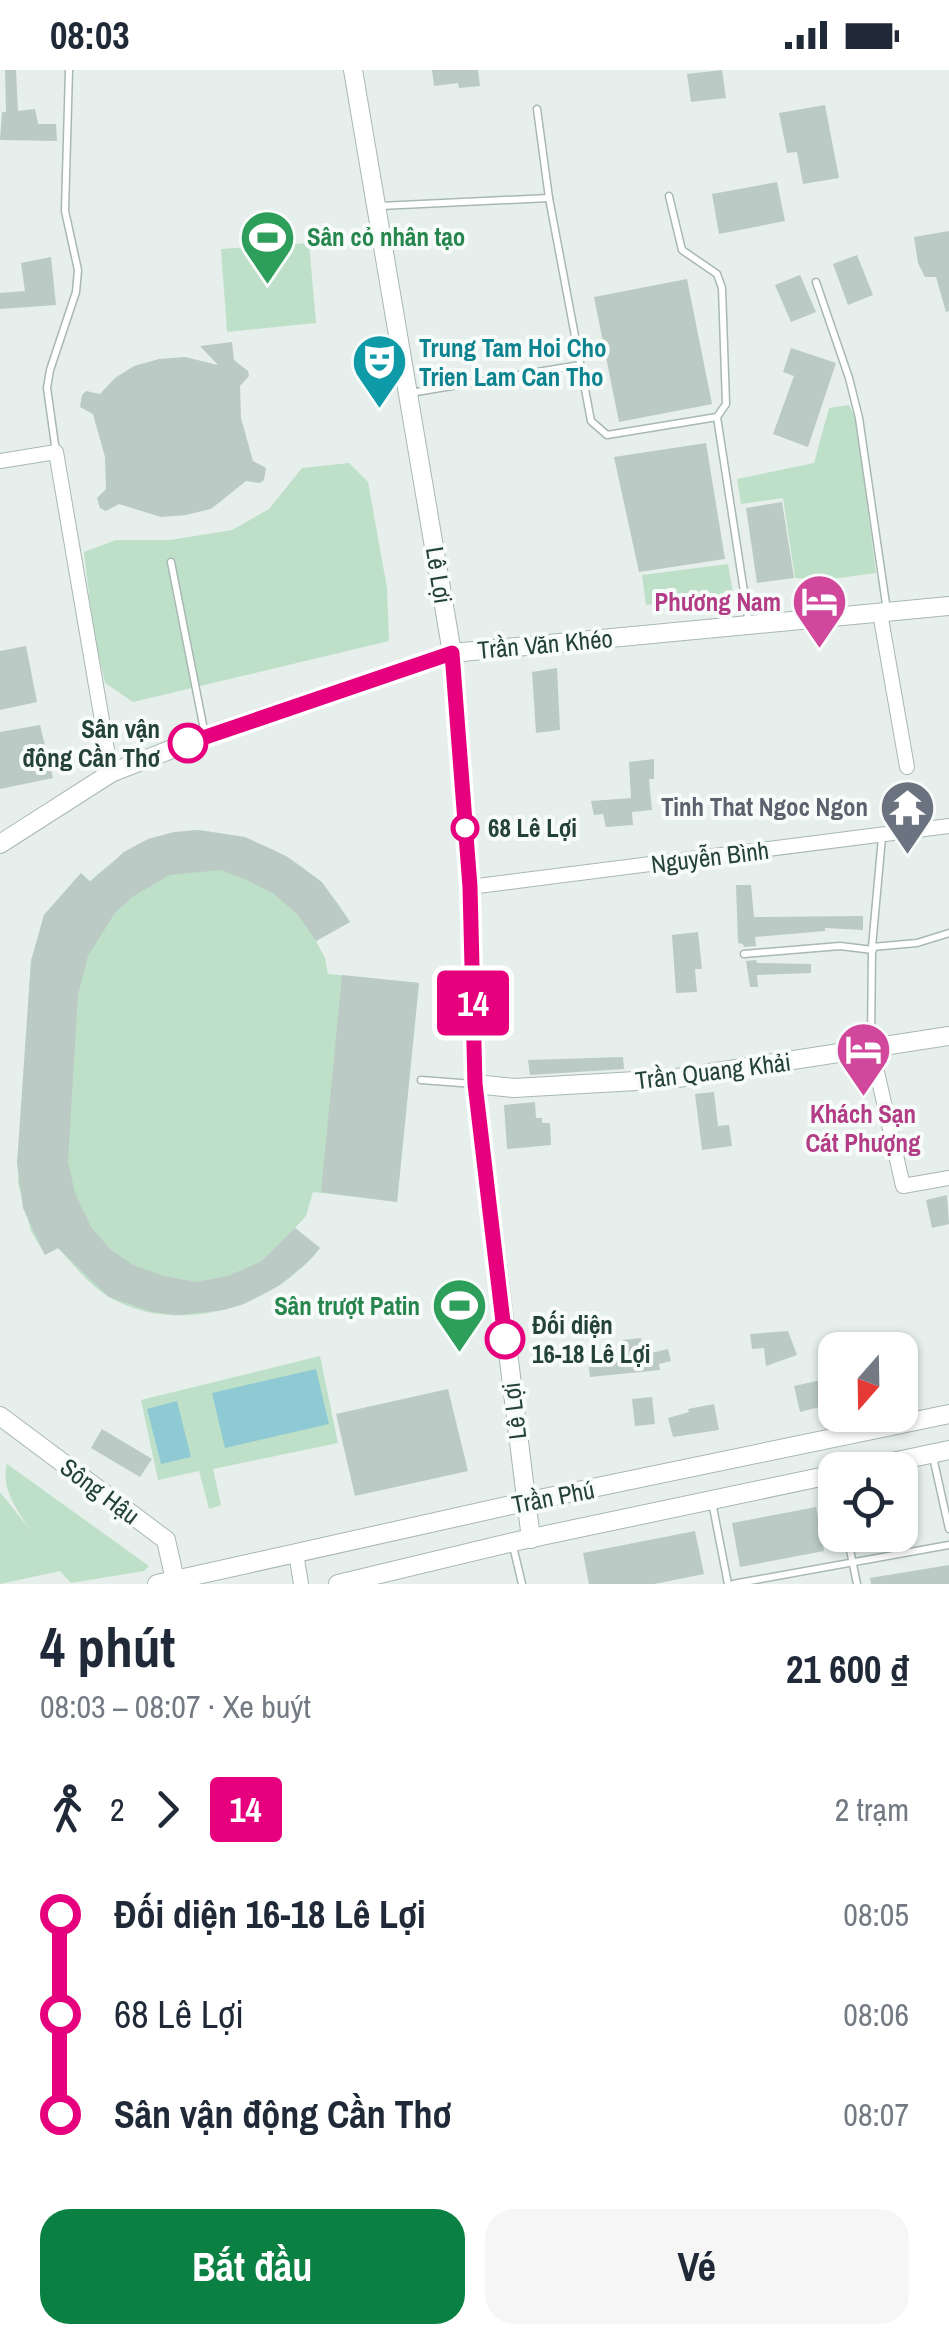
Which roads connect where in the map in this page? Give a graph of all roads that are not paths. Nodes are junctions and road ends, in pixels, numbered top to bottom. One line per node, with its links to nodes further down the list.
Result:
1 (68, 70): 11 (lane)
2 (354, 70): 6 (street, Lê Lợi)
3 (537, 109): 5 (lane)
4 (669, 196): 10 (lane)
5 (548, 198): 6 (lane); 8 (lane)
6 (378, 206): 9 (street, Lê Lợi)
7 (816, 282): 15 (lane)
8 (580, 365): 9 (lane); 10 (lane)
9 (410, 393): 17 (street, Lê Lợi)
10 (717, 417): 16 (lane)
11 (56, 452): 12 (street); 20 (street)
12 (0, 461)
13 (172, 562): 18 (lane)
14 (949, 606): 15 (street, Trần Văn Khéo)
15 (883, 613): 16 (street, Trần Văn Khéo); 19 (street)
16 (749, 626): 17 (street, Trần Văn Khéo)
17 (452, 653): 18 (street, Trần Văn Khéo); 24 (street, Lê Lợi)
18 (206, 736): 20 (street, Trần Văn Khéo)
19 (907, 767)
20 (111, 773): 23 (street, Trần Văn Khéo)
21 (949, 826): 22 (street, Nguyễn Bình)
22 (882, 836): 24 (street, Nguyễn Bình); 26 (lane)
23 (0, 844)
24 (470, 887): 31 (street, Lê Lợi)
25 (949, 933): 26 (lane)
26 (872, 949): 27 (lane); 29 (lane)
27 (744, 954)
28 (949, 1036): 29 (street, Trần Quang Khải)
29 (872, 1050): 31 (street, Trần Quang Khải); 32 (street)
30 (422, 1080): 31 (lane)
31 (475, 1084): 39 (street, Lê Lợi)
32 (949, 1178)
33 (949, 1414): 35 (street, Trần Phú)
34 (0, 1416): 46 (street, Sông Hậu)
35 (926, 1420): 36 (street); 39 (street, Trần Phú)
36 (941, 1451): 40 (lane)
37 (818, 1479): 38 (street, Trần Phú)
38 (712, 1501): 41 (street, Trần Phú); 50 (lane)
39 (525, 1502): 41 (street, Lê Lợi); 44 (street, Trần Phú)
40 (949, 1530)
41 (522, 1541): 48 (street, Trần Phú); 49 (lane)
42 (949, 1546): 45 (lane)
43 (851, 1552): 45 (lane)
44 (296, 1553): 46 (street, Trần Phú); 47 (street)
45 (853, 1562): 50 (lane); 51 (lane)
46 (166, 1582)
47 (301, 1584)
48 (338, 1584)
49 (522, 1584)
50 (730, 1584)
51 (856, 1584)

